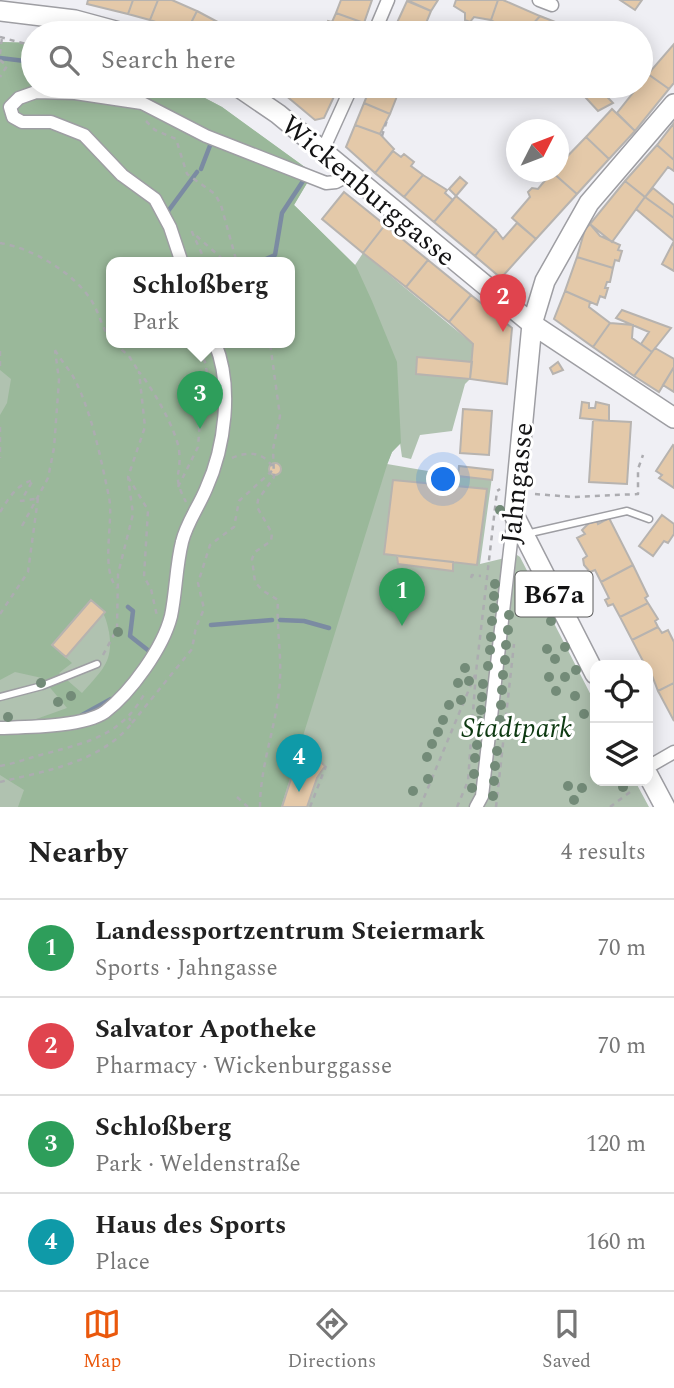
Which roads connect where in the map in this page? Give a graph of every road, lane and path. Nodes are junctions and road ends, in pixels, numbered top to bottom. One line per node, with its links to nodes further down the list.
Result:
1 (388, 0): 4 (street)
2 (0, 11): 3 (main road)
3 (79, 21)
4 (379, 21)
5 (1, 37): 6 (path); 7 (path)
6 (21, 43)
7 (0, 54)
8 (0, 60): 9 (path)
9 (0, 77)
10 (21, 97): 21 (street)
11 (108, 98): 19 (street)
12 (253, 98): 18 (main road, Wickenburggasse)
13 (347, 98): 18 (street)
14 (674, 104): 25 (main road, Jahngasse)
15 (139, 113): 24 (path)
16 (388, 117): 17 (path)
17 (382, 136)
18 (323, 150): 19 (main road, Wickenburggasse)
19 (351, 173): 25 (main road, Wickenburggasse)
20 (0, 243): 26 (path)
21 (179, 257)
22 (203, 257): 23 (path)
23 (220, 257)
24 (235, 257)
25 (532, 324): 35 (main road, Wickenburggasse); 48 (main road, Jahngasse)
26 (106, 329)
27 (120, 348): 34 (path)
28 (198, 348): 34 (path)
29 (217, 348): 39 (street)
30 (271, 348): 40 (path)
31 (0, 351): 32 (path)
32 (1, 362): 33 (path)
33 (0, 370)
34 (139, 372): 41 (path)
35 (674, 418)
36 (0, 427): 38 (path)
37 (643, 455): 45 (path)
38 (0, 458)
39 (217, 462): 40 (path); 63 (street)
40 (274, 469): 62 (path); 73 (path)
41 (128, 477): 54 (path); 56 (path)
42 (438, 479): 43 (path)
43 (437, 484)
44 (503, 487): 60 (path)
45 (535, 494)
46 (38, 498): 47 (path); 50 (path); 54 (path); 55 (path)
47 (0, 512)
48 (514, 515): 51 (main road, B67a); 77 (street, Jahngasse)
49 (649, 519): 51 (lane)
50 (22, 526)
51 (524, 534): 59 (main road, B67a)
52 (481, 576): 53 (path)
53 (471, 578)
54 (117, 588): 58 (path)
55 (0, 614)
56 (158, 620)
57 (513, 653): 78 (path)
58 (97, 664): 61 (lane)
59 (590, 664)
60 (476, 672): 75 (path); 76 (path)
61 (0, 697)
62 (132, 723): 66 (path); 68 (path)
63 (0, 728)
64 (674, 752): 65 (street)
65 (653, 764)
66 (0, 766)
67 (326, 766): 74 (path)
68 (0, 782)
69 (636, 786): 79 (path)
70 (645, 786): 80 (main road)
71 (237, 797): 72 (path)
72 (248, 807)
73 (260, 807)
74 (310, 807)
75 (419, 807)
76 (457, 807)
77 (476, 807)
78 (496, 807)
79 (610, 807)
80 (665, 807)

